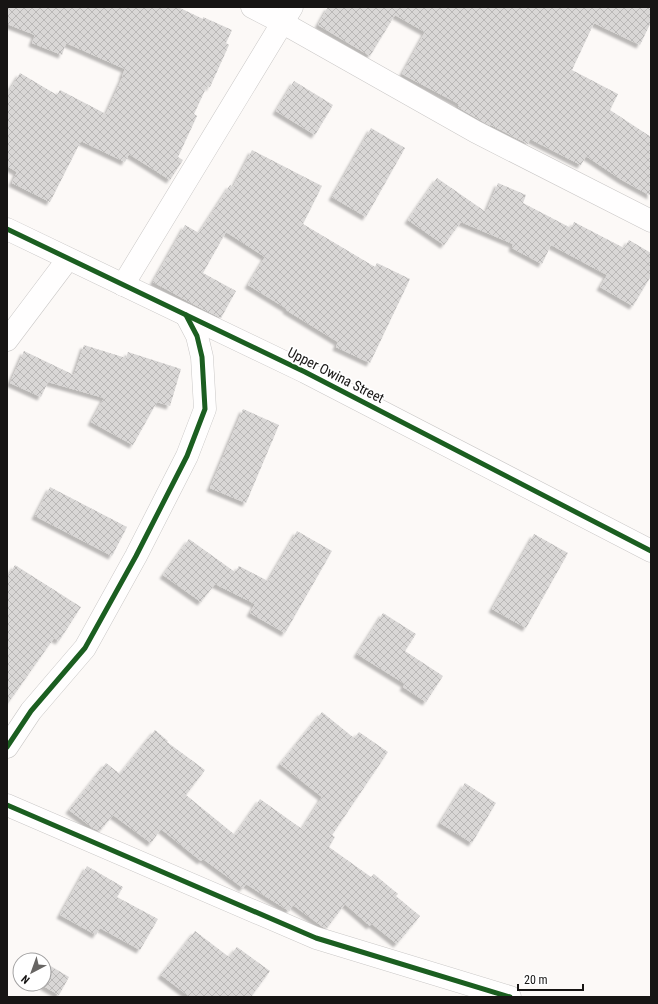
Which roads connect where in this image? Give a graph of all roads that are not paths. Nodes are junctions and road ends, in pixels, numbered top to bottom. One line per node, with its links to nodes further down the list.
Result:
1 (252, 7): 2 (street)
2 (288, 15): 3 (street); 6 (street)
3 (651, 221)
4 (7, 229): 5 (street, Upper Owina Street)
5 (68, 258): 6 (street, Upper Owina Street); 8 (street)
6 (123, 285): 7 (street, Upper Owina Street)
7 (186, 315): 9 (street, Upper Owina Street); 10 (street)
8 (7, 340)
9 (651, 551)
10 (7, 747)
11 (7, 805): 12 (street)
12 (510, 997)

